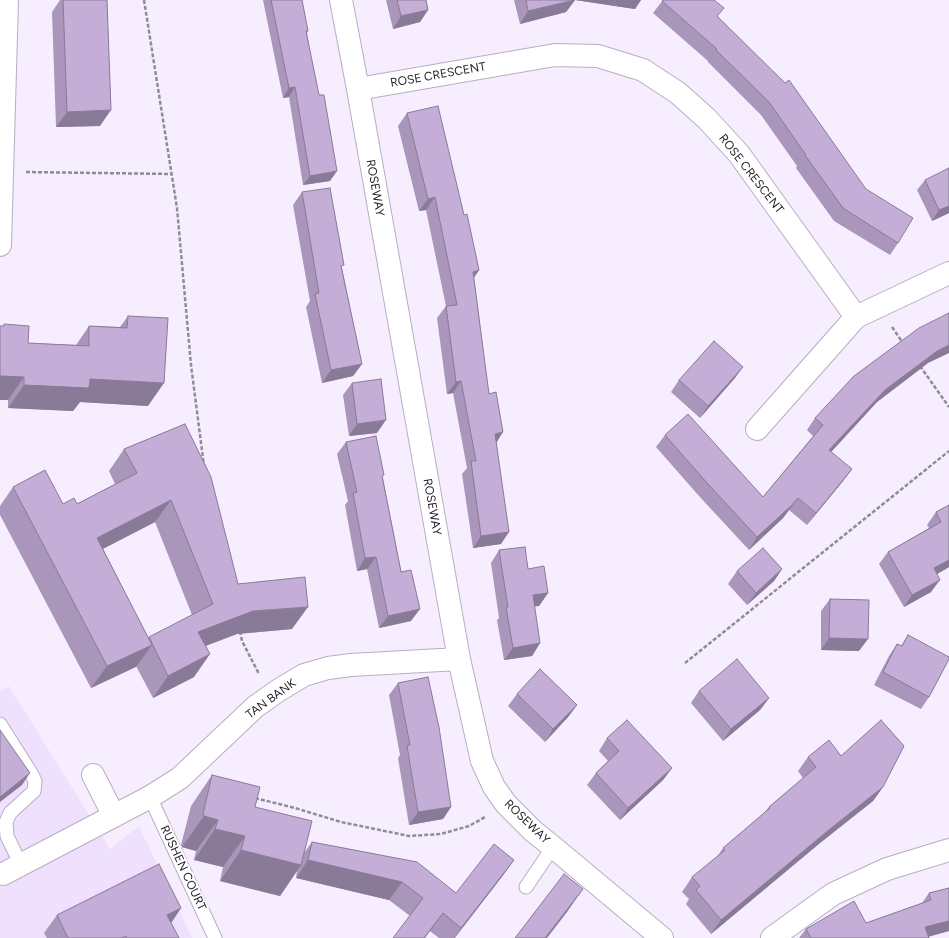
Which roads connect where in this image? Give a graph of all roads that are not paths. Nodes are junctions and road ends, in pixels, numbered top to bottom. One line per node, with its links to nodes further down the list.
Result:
1 (7, 0): 4 (street)
2 (341, 0): 3 (street, ROSEWAY)
3 (358, 89): 6 (street, ROSE CRESCENT); 8 (street, ROSEWAY)
4 (0, 245)
5 (949, 273): 6 (street)
6 (856, 317): 7 (street)
7 (758, 429)
8 (459, 659): 11 (street, TAN BANK); 13 (street, ROSEWAY)
9 (0, 724): 15 (lane)
10 (93, 775): 12 (street)
11 (150, 797): 12 (street, TAN BANK); 17 (lane, RUSHEN COURT)
12 (114, 816): 15 (street, TAN BANK)
13 (553, 847): 16 (lane); 18 (street, ROSEWAY)
14 (949, 850): 19 (street)
15 (12, 869)
16 (526, 888)
17 (215, 938)
18 (662, 938)
19 (772, 938)

